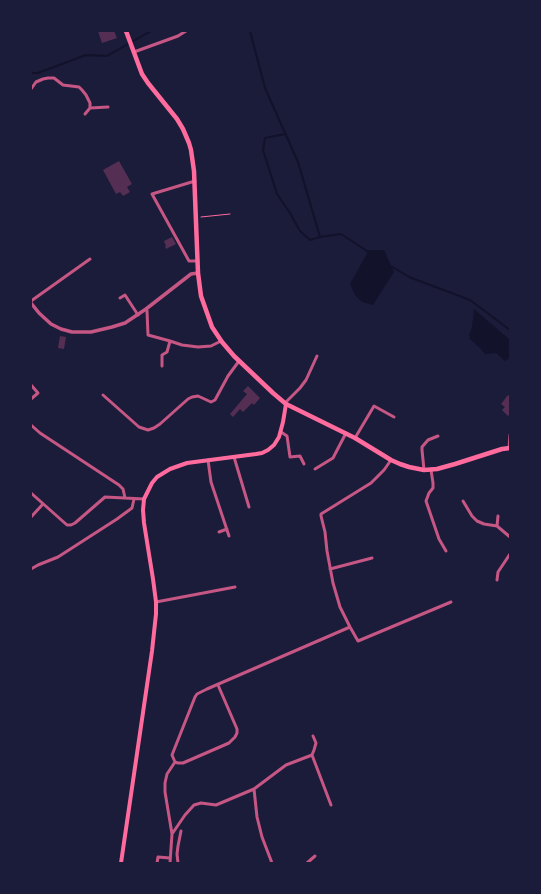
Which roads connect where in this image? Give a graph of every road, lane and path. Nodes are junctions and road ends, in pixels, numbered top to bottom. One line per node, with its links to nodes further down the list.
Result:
1 (126, 31): 3 (main road)
2 (186, 31): 3 (street)
3 (134, 52): 8 (main road)
4 (31, 87): 6 (street)
5 (108, 106): 6 (street)
6 (90, 108): 7 (street)
7 (85, 114)
8 (195, 181): 12 (main road); 12 (street)
9 (230, 214): 10 (path)
10 (204, 217)
11 (90, 259): 15 (street)
12 (198, 261): 13 (main road)
13 (198, 273): 16 (street); 19 (main road)
14 (120, 298): 17 (street)
15 (31, 302): 17 (street)
16 (146, 309): 17 (street); 18 (street)
17 (138, 315)
18 (170, 341): 19 (street); 22 (street)
19 (222, 341): 21 (main road)
20 (317, 356): 26 (street)
21 (239, 361): 24 (street); 26 (main road)
22 (162, 366)
23 (31, 385): 25 (street)
24 (103, 395)
25 (31, 399)
26 (286, 403): 29 (main road); 30 (main road)
27 (394, 417): 33 (street)
28 (31, 425): 43 (street)
29 (281, 432): 35 (main road); 38 (street)
30 (346, 433): 33 (main road); 39 (street)
31 (510, 435): 34 (street)
32 (438, 436): 40 (street)
33 (355, 438): 37 (main road)
34 (510, 448): 41 (main road)
35 (234, 457): 36 (main road); 48 (street)
36 (208, 460): 45 (main road); 52 (street)
37 (391, 460): 40 (main road); 60 (street)
38 (304, 464)
39 (315, 470)
40 (424, 470): 41 (main road)
41 (431, 470): 56 (street)
42 (31, 493): 47 (street)
43 (125, 498): 44 (street); 47 (street)
44 (134, 499): 45 (street); 59 (street)
45 (144, 499): 63 (main road)
46 (463, 501): 51 (street)
47 (43, 504): 50 (street)
48 (249, 507)
49 (498, 516): 51 (street)
50 (31, 517)
51 (497, 526): 55 (street)
52 (227, 529): 53 (street); 54 (street)
53 (219, 532)
54 (229, 536)
55 (510, 537)
56 (446, 551)
57 (510, 554): 61 (street)
58 (372, 558): 60 (street)
59 (31, 569)
60 (330, 569): 65 (street)
61 (497, 580)
62 (235, 587): 63 (street)
63 (156, 602): 76 (main road)
64 (451, 602): 65 (street)
65 (350, 627): 66 (street)
66 (218, 685): 69 (street); 69 (street)
67 (313, 736): 68 (street)
68 (312, 754): 70 (street); 71 (street)
69 (175, 762): 73 (street)
70 (254, 789): 73 (street); 80 (street)
71 (331, 806)
72 (181, 831): 79 (street)
73 (172, 834): 75 (street)
74 (315, 856): 81 (street)
75 (170, 858): 77 (street); 78 (street)
76 (120, 863)
77 (157, 863)
78 (170, 863)
79 (178, 863)
80 (272, 863)
81 (307, 863)

